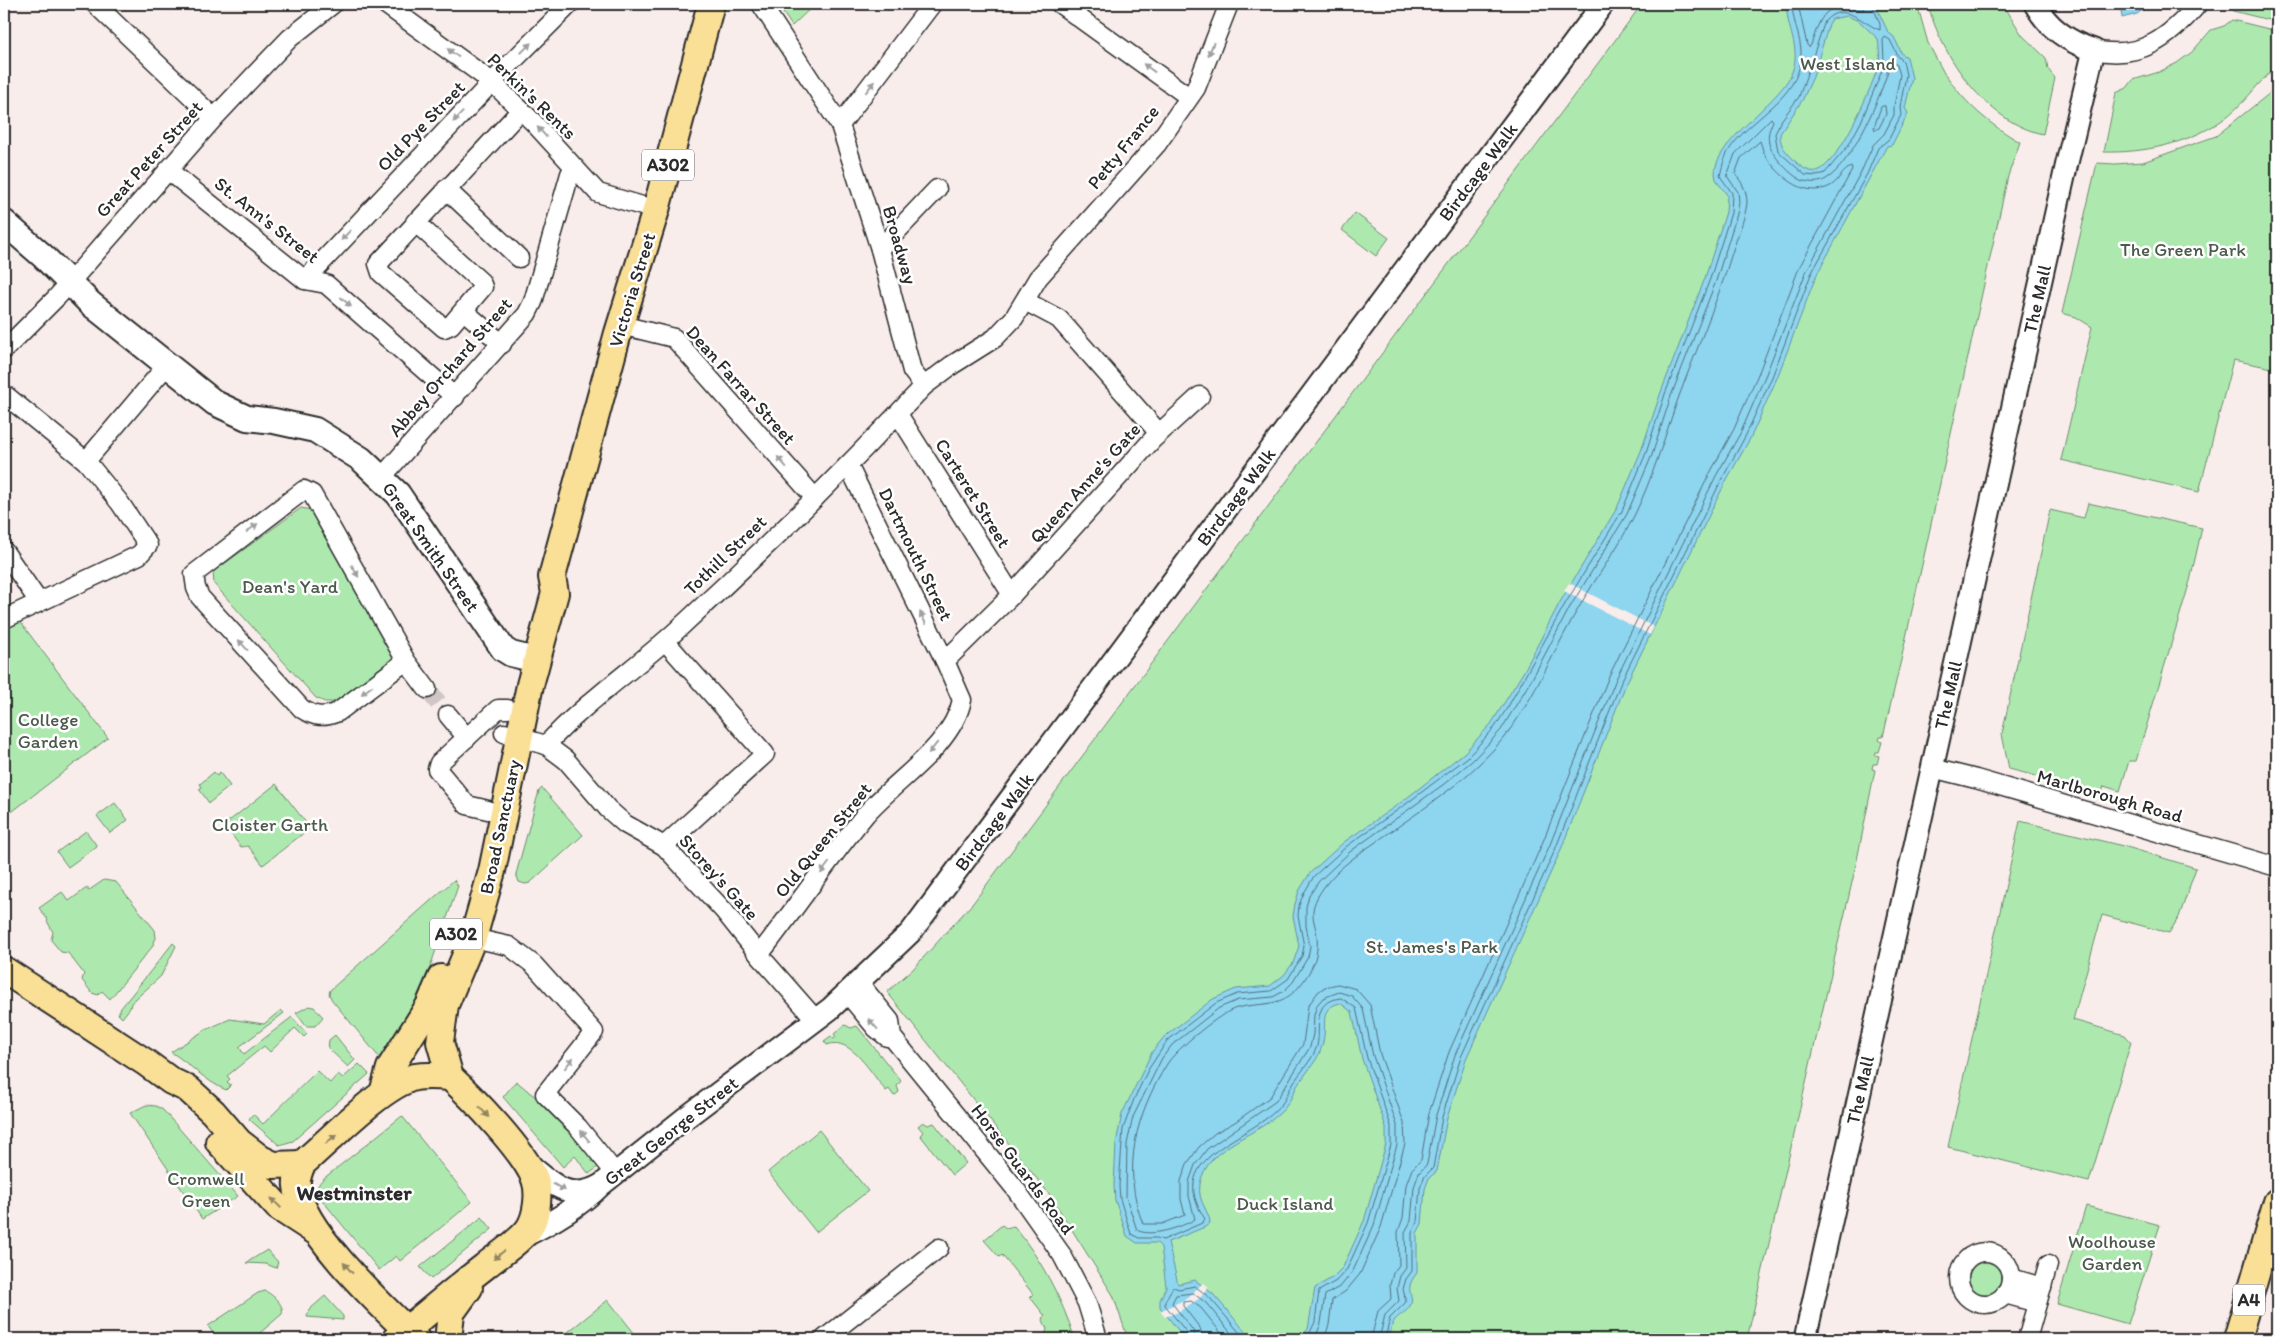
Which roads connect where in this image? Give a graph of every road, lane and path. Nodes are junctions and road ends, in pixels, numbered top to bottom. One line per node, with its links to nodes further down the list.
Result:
1 (95, 4): 17 (street)
2 (333, 4): 17 (street, Great Peter Street)
3 (385, 4): 14 (street, Perkin's Rents, one-way to 3)
4 (570, 4): 14 (street, Old Pye Street, one-way to 4)
5 (711, 4): 23 (main road, Victoria Street / A302)
6 (762, 4): 18 (street, Broadway)
7 (932, 4): 18 (street, one-way to 7)
8 (1060, 4): 15 (street, one-way to 8)
9 (1229, 4): 15 (street, Petty France, one-way to 15)
10 (1604, 4): 66 (street, Birdcage Walk)
11 (2198, 4): 13 (street)
12 (2038, 7): 13 (street)
13 (2094, 50): 59 (street, The Mall)
14 (492, 82): 16 (street, Perkin's Rents); 28 (street, Old Pye Street, one-way to 28)
15 (1189, 96): 30 (street, Petty France)
16 (521, 110): 19 (street, Perkin's Rents, one-way to 16); 21 (street)
17 (214, 118): 20 (street, Great Peter Street)
18 (840, 125): 26 (street, Broadway)
19 (575, 168): 23 (street); 33 (street, Abbey Orchard Street)
20 (168, 170): 28 (street, St. Ann's Street); 29 (street, Great Peter Street)
21 (446, 189): 25 (street); 27 (street)
22 (937, 189): 26 (street)
23 (656, 210): 32 (main road, Victoria Street / A302)
24 (4, 222): 29 (main road, Great Smith Street)
25 (415, 222): 31 (street); 31 (street)
26 (880, 249): 36 (street, Broadway)
27 (519, 258)
28 (305, 280): 38 (street, St. Ann's Street, one-way to 38)
29 (69, 283): 34 (street, Great Peter Street); 35 (main road, Great Smith Street)
30 (1024, 302): 36 (street); 41 (street, Queen Anne's Gate)
31 (464, 311): 33 (street)
32 (621, 325): 45 (street, Dean Farrar Street, one-way to 32); 51 (main road, Victoria Street / A302)
33 (502, 344): 38 (street, Abbey Orchard Street)
34 (4, 350)
35 (167, 365): 42 (street); 44 (main road, Great Smith Street)
36 (924, 386): 40 (street, Tothill Street)
37 (4, 394): 42 (street)
38 (455, 396): 44 (street, Abbey Orchard Street)
39 (1200, 396): 41 (street)
40 (898, 414): 43 (street, Tothill Street); 47 (street, Carteret Street)
41 (1159, 434): 47 (street, Queen Anne's Gate)
42 (86, 461): 48 (street)
43 (848, 465): 45 (street, Tothill Street); 53 (street, Dartmouth Street, one-way to 43)
44 (382, 477): 51 (main road, Great Smith Street)
45 (814, 498): 50 (street, Tothill Street)
46 (4, 551): 48 (street)
47 (1012, 595): 53 (street, Queen Anne's Gate)
48 (39, 602): 49 (street)
49 (4, 619)
50 (665, 640): 58 (street, Tothill Street); 61 (street)
51 (529, 658): 56 (main road, Broad Sanctuary / A302)
52 (406, 661): 52 (street, one-way to 52); 54 (street)
53 (945, 661): 64 (street, Old Queen Street, one-way to 64)
54 (428, 689)
55 (448, 715): 57 (street)
56 (511, 726): 57 (street); 58 (street, Storey's Gate); 60 (main road, Broad Sanctuary / A302); 63 (main road, Broad Sanctuary / A302)
57 (467, 738): 60 (street)
58 (546, 745): 61 (street, Storey's Gate)
59 (1932, 768): 62 (street, Marlborough Road); 87 (street, The Mall)
60 (488, 810): 70 (main road, Broad Sanctuary / A302)
61 (664, 846): 64 (street, Storey's Gate)
62 (2277, 867)
63 (473, 938): 68 (main road, Broad Sanctuary / A302); 73 (street, one-way to 63)
64 (759, 955): 67 (street, Storey's Gate)
65 (4, 970): 69 (main road)
66 (853, 988): 67 (street, Great George Street); 86 (street, Horse Guards Road)
67 (816, 1020): 73 (street, Great George Street)
68 (450, 1077): 70 (main road); 71 (main road, A302, one-way to 71)
69 (171, 1081): 72 (main road); 75 (main road, one-way to 69)
70 (384, 1092): 72 (main road, one-way to 70)
71 (524, 1160): 73 (street, one-way to 73); 76 (main road, A302)
72 (302, 1164): 75 (main road)
73 (609, 1179): 76 (street, Great George Street)
74 (2277, 1202): 78 (main road, A4)
75 (315, 1231): 83 (main road, one-way to 75)
76 (520, 1238): 80 (main road, Great George Street / A302, one-way to 80)
77 (939, 1248): 85 (street)
78 (2271, 1263): 89 (main road, A4); 90 (main road, A4)
79 (2048, 1265): 82 (street)
80 (478, 1272): 83 (main road, Great George Street / A302); 84 (main road, Great George Street / A302)
81 (2008, 1286): 82 (street)
82 (2040, 1295): 88 (street)
83 (409, 1329): 84 (main road)
84 (452, 1335)
85 (824, 1339)
86 (1098, 1339)
87 (1805, 1339)
88 (2027, 1339)
89 (2238, 1339)
90 (2255, 1339)

